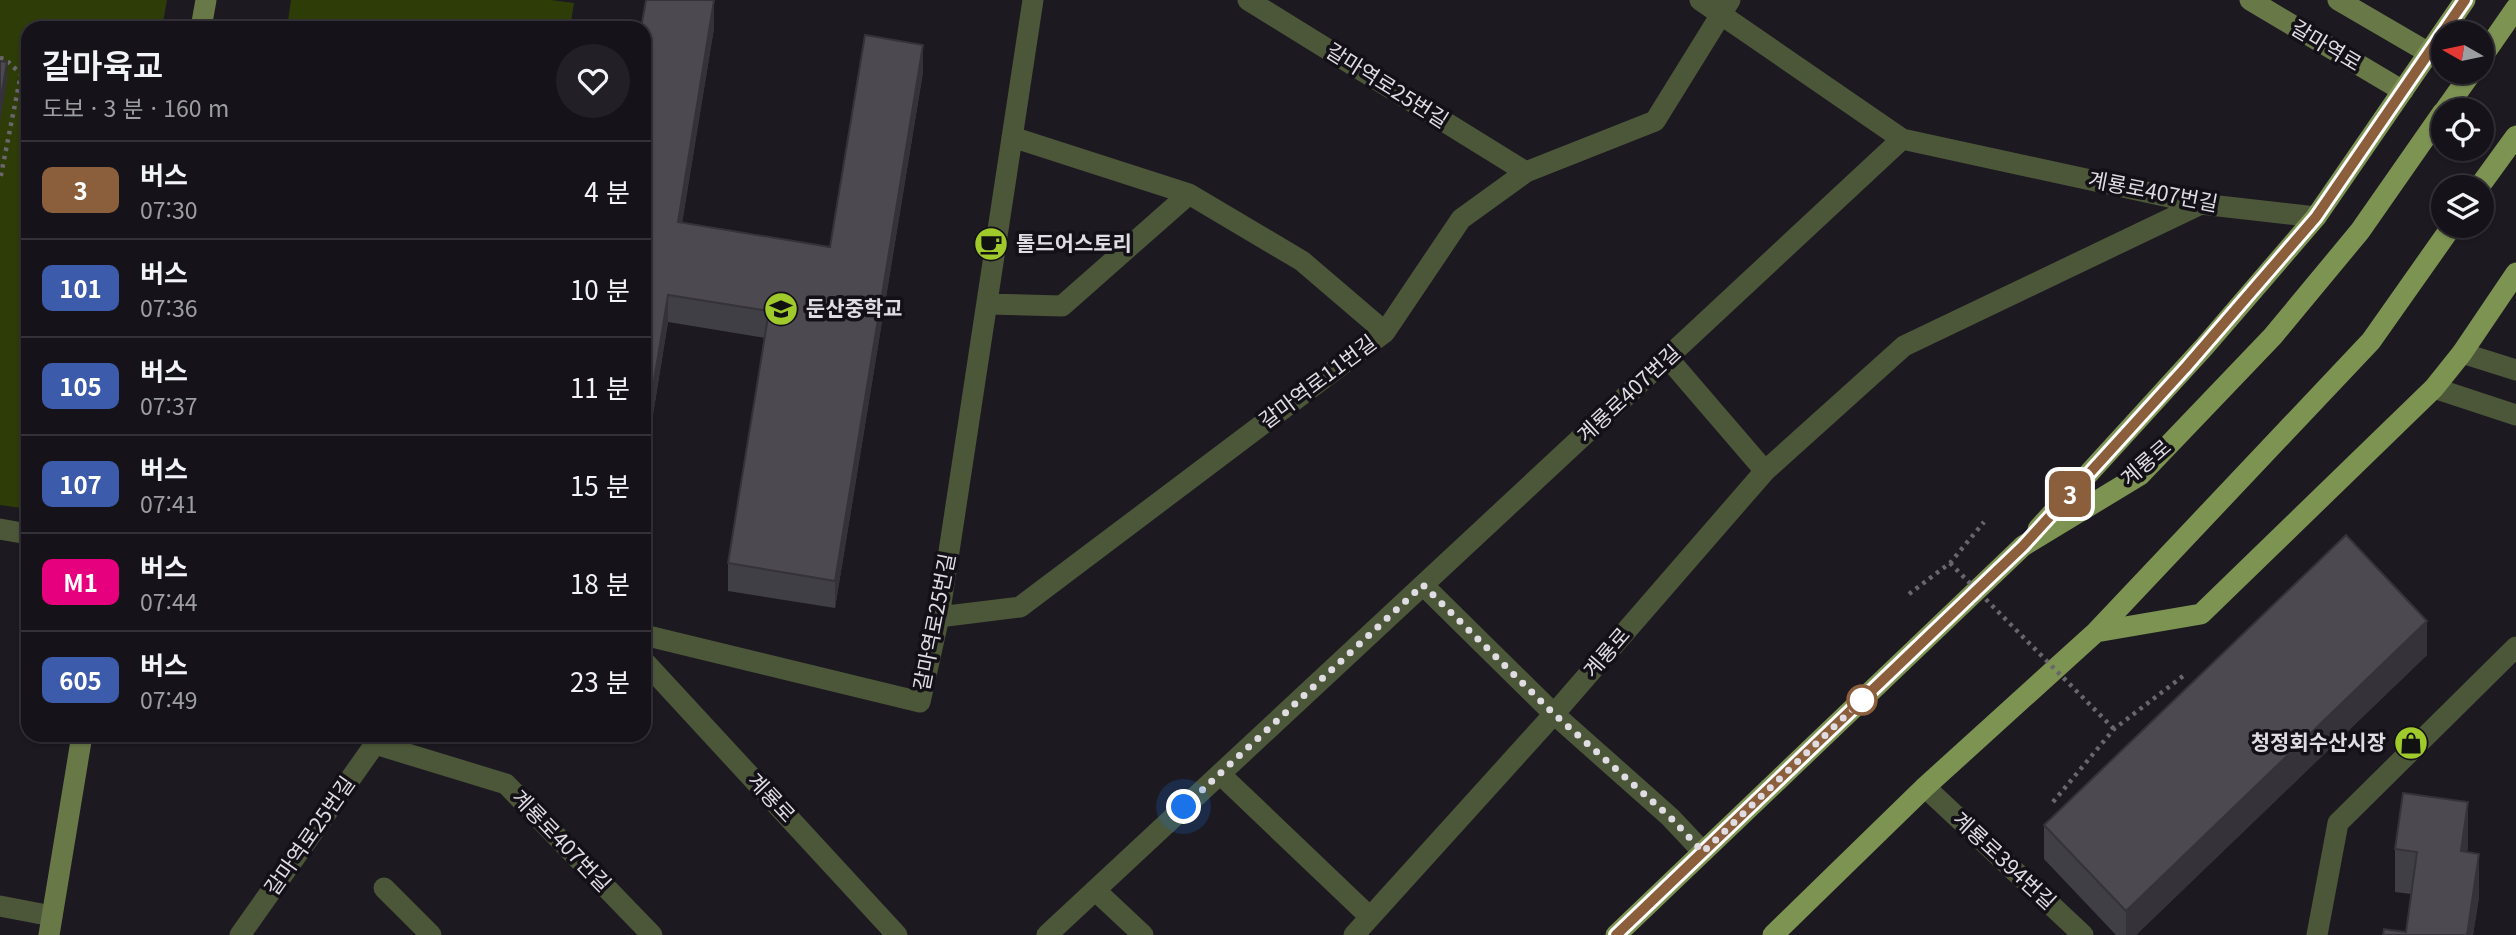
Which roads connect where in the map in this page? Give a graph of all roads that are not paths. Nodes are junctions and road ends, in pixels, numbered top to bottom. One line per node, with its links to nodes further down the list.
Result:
1 (206, 0): 10 (main road)
2 (1033, 0): 16 (street, 갈마역로25번길)
3 (1248, 0): 18 (street, 갈마역로25번길)
4 (1700, 0): 8 (street)
5 (2250, 0): 13 (main road, 갈마역로)
6 (2338, 0): 12 (main road)
7 (2465, 0): 12 (main road)
8 (1726, 6): 17 (street); 18 (street, 갈마역로11번길)
9 (2516, 8): 11 (main road)
10 (202, 21)
11 (2494, 40)
12 (2428, 53): 13 (main road)
13 (2403, 91): 22 (main road)
14 (2431, 130): 35 (main road, 계룡로)
15 (2516, 136): 19 (main road)
16 (1013, 137): 20 (street); 25 (street, 갈마역로25번길)
17 (1902, 139): 21 (street, 계룡로407번길); 28 (street, 계룡로407번길)
18 (1526, 172): 26 (street, 갈마역로11번길)
19 (2488, 175)
20 (1189, 194): 25 (street); 26 (street)
21 (2201, 204): 22 (street, 계룡로407번길); 32 (street, 계룡로)
22 (2316, 217): 35 (main road)
23 (2444, 238): 38 (main road)
24 (2516, 273): 27 (main road)
25 (987, 304): 37 (street, 갈마역로25번길)
26 (1385, 332): 37 (street, 갈마역로11번길)
27 (2462, 353): 29 (street); 30 (main road)
28 (1667, 357): 32 (street); 36 (street, 계룡로407번길)
29 (2516, 370)
30 (2434, 388): 31 (street); 38 (main road)
31 (2516, 415)
32 (1765, 471): 42 (street, 계룡로)
33 (0, 529): 34 (street)
34 (21, 533)
35 (2023, 546): 48 (main road, 계룡로)
36 (1423, 585): 42 (street); 46 (street, 계룡로407번길)
37 (939, 617): 39 (street, 갈마역로25번길)
38 (2096, 632): 47 (main road)
39 (651, 637)
40 (2516, 647): 64 (street)
41 (651, 669): 57 (street, 계룡로)
42 (1554, 714): 48 (street); 52 (street, 계룡로)
43 (81, 742): 53 (main road)
44 (373, 742): 54 (street, 갈마역로25번길)
45 (384, 742): 56 (street, 계룡로407번길)
46 (1220, 774): 50 (street, 계룡로407번길); 52 (street)
47 (1925, 788): 62 (main road); 63 (street, 계룡로394번길)
48 (1703, 852): 61 (main road, 계룡로)
49 (384, 888): 55 (street)
50 (1096, 890): 58 (street, 계룡로407번길); 59 (street)
51 (0, 906): 53 (street)
52 (1370, 917): 60 (street, 계룡로)
53 (50, 925)
54 (240, 935)
55 (431, 935)
56 (652, 935)
57 (897, 935)
58 (1047, 935)
59 (1143, 935)
60 (1354, 935)
61 (1616, 935)
62 (1773, 935)
63 (2083, 935)
64 (2317, 935)

